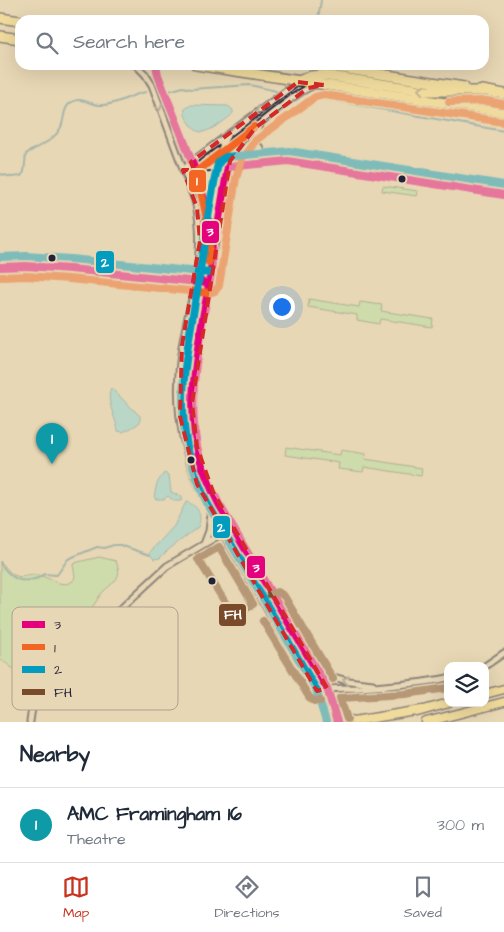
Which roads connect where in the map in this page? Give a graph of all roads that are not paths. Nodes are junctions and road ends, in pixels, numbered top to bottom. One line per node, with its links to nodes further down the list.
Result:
1 (0, 18): 2 (highway)
2 (15, 20)
3 (0, 36): 4 (highway)
4 (15, 38)
5 (141, 70): 19 (street, one-way to 19)
6 (157, 70): 17 (street)
7 (229, 70): 9 (highway)
8 (354, 70): 11 (highway)
9 (298, 82): 10 (highway); 11 (highway, one-way to 9); 15 (street, one-way to 15)
10 (324, 85): 13 (highway); 14 (street)
11 (487, 91): 12 (highway)
12 (504, 94)
13 (504, 112)
14 (260, 124): 16 (street); 18 (street)
15 (231, 132): 17 (street); 18 (street)
16 (288, 161): 18 (street); 21 (street)
17 (191, 162): 19 (street); 20 (street)
18 (228, 166): 20 (street); 22 (street)
19 (183, 170): 20 (street); 24 (street)
20 (194, 170): 22 (street)
21 (504, 196)
22 (211, 265): 25 (street)
23 (0, 267): 24 (street)
24 (195, 281): 25 (street); 26 (street)
25 (209, 284): 27 (street)
26 (211, 513): 28 (street); 29 (street)
27 (233, 527): 28 (street); 33 (street)
28 (223, 533): 29 (street); 38 (street)
29 (203, 544): 30 (street)
30 (123, 607)
31 (504, 653): 32 (street)
32 (489, 663)
33 (312, 664): 35 (street, one-way to 33); 36 (street)
34 (444, 679): 35 (street)
35 (384, 686): 36 (street)
36 (327, 688): 38 (street); 42 (street)
37 (504, 689): 39 (main road)
38 (317, 691): 44 (street)
39 (489, 693)
40 (504, 702): 47 (main road)
41 (444, 704): 43 (main road)
42 (333, 707): 43 (main road); 45 (street)
43 (422, 710): 46 (main road)
44 (328, 722)
45 (337, 722)
46 (378, 722)
47 (426, 722)

